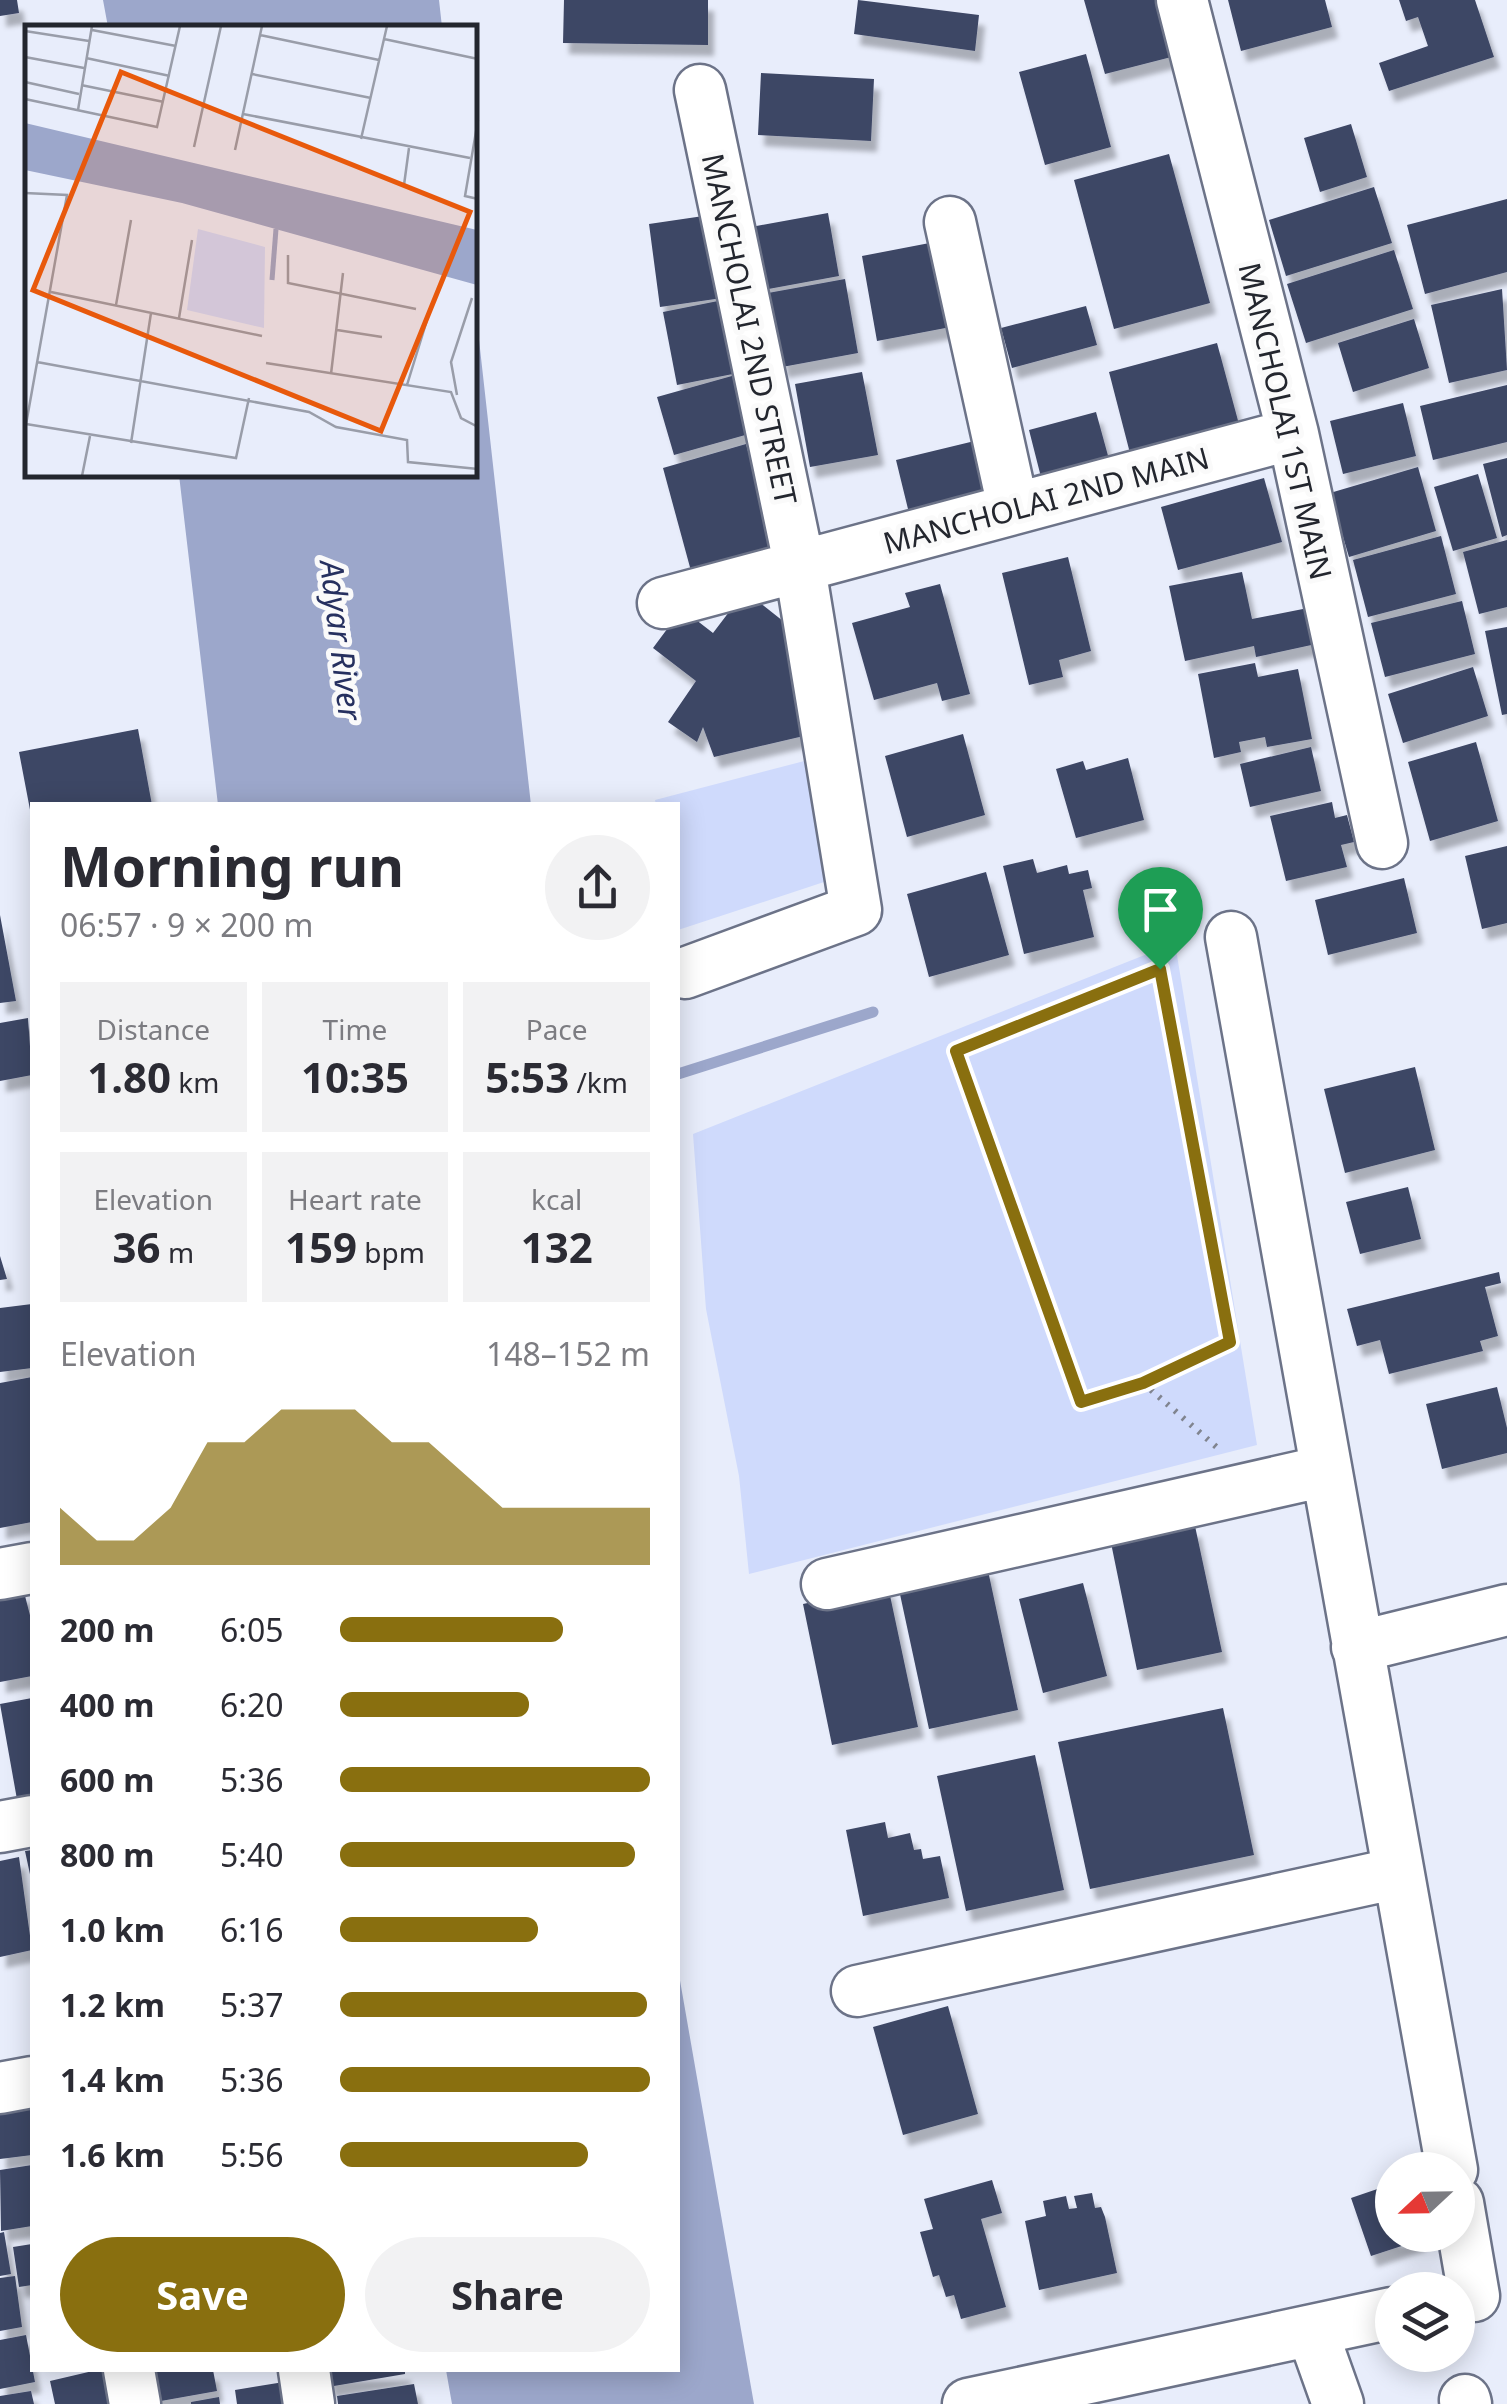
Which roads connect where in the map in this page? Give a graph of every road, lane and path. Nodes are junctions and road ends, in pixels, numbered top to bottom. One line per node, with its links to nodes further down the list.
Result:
1 (1182, 0): 4 (street, MANCHOLAI 1ST MAIN)
2 (700, 90): 6 (street, MANCHOLAI 2ND STREET)
3 (950, 222): 5 (street)
4 (1293, 434): 5 (street, MANCHOLAI 2ND MAIN); 8 (street, MANCHOLAI 1ST MAIN)
5 (1013, 507): 6 (street, MANCHOLAI 2ND MAIN)
6 (800, 568): 7 (street, MANCHOLAI 2ND MAIN); 10 (street, MANCHOLAI 2ND STREET)
7 (662, 603)
8 (1382, 843)
9 (1231, 938): 12 (street)
10 (685, 973)
11 (1143, 1383): 11 (path); 13 (path)
12 (1325, 1471): 13 (street); 18 (street)
13 (1261, 1486): 16 (street)
14 (30, 1568): 15 (street)
15 (0, 1574)
16 (827, 1584)
17 (1507, 1610): 18 (street)
18 (1358, 1647): 21 (street)
19 (30, 1822): 20 (street)
20 (0, 1827)
21 (1398, 1873): 22 (street); 25 (street)
22 (856, 1991)
23 (30, 2082): 24 (street)
24 (0, 2088)
25 (1449, 2152)
26 (1470, 2252): 27 (street)
27 (1480, 2295)
28 (1375, 2317): 29 (street)
29 (1312, 2330): 34 (street); 35 (street)
30 (129, 2372): 32 (street)
31 (304, 2372): 33 (street)
32 (135, 2404)
33 (309, 2404)
34 (968, 2404)
35 (1338, 2404)

